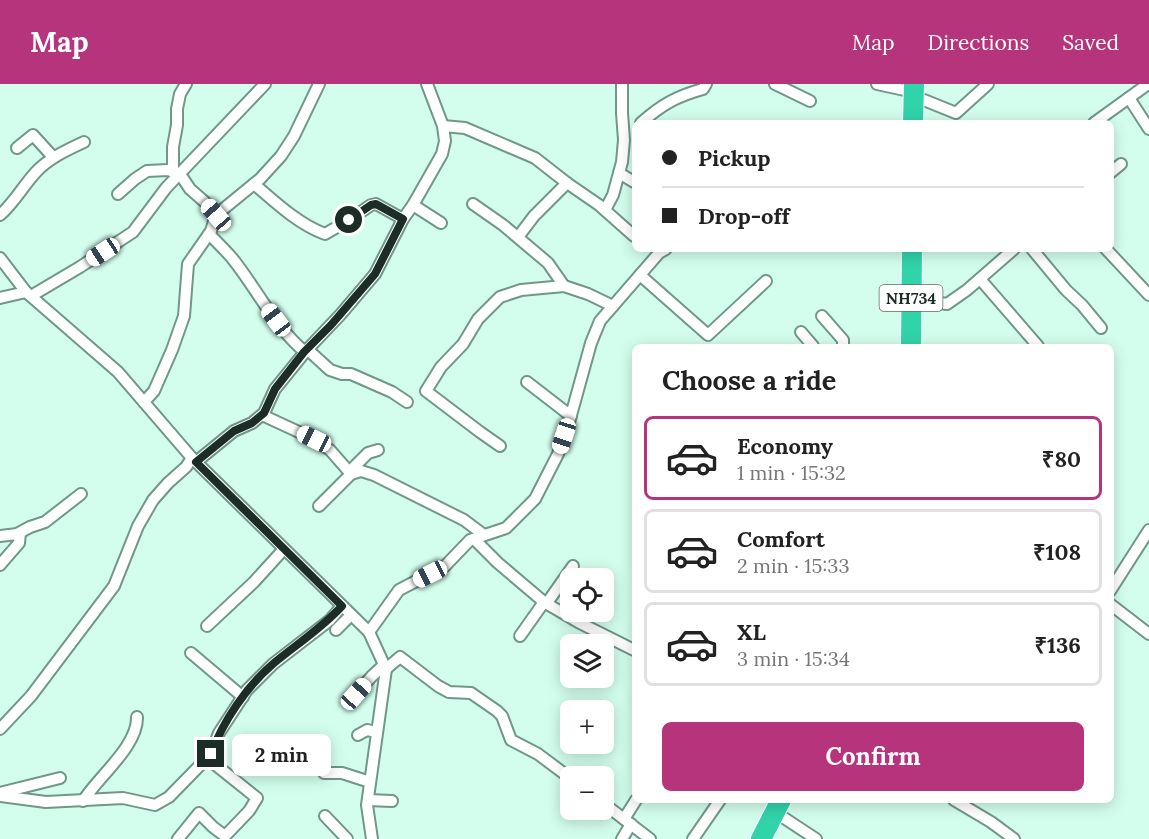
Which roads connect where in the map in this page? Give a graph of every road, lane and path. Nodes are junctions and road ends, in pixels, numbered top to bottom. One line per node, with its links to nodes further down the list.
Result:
1 (186, 84): 26 (street)
2 (266, 84): 26 (street)
3 (319, 84): 30 (street)
4 (427, 84): 17 (street)
5 (622, 84): 20 (street)
6 (706, 84): 14 (street)
7 (775, 84): 13 (street)
8 (878, 84): 11 (street)
9 (988, 84): 11 (street)
10 (1148, 84): 12 (street)
11 (914, 90): 15 (highway)
12 (1129, 98): 16 (street); 18 (street)
13 (810, 101)
14 (645, 120)
15 (914, 120)
16 (1098, 120)
17 (443, 126): 29 (street); 33 (street)
18 (1149, 129)
19 (632, 132): 20 (street)
20 (624, 140): 27 (street)
21 (84, 142): 23 (street)
22 (17, 148): 23 (street)
23 (53, 158): 35 (street)
24 (1121, 164): 25 (street)
25 (1114, 170)
26 (177, 173): 31 (street); 36 (street); 52 (street)
27 (619, 173): 28 (street); 34 (street)
28 (632, 181)
29 (567, 183): 34 (street); 41 (street)
30 (254, 184): 36 (street); 37 (street)
31 (118, 194)
32 (473, 204): 41 (street)
33 (413, 205): 37 (street); 38 (street)
34 (605, 210): 40 (street)
35 (0, 215)
36 (216, 215): 39 (street)
37 (403, 219): 64 (street)
38 (441, 223)
39 (209, 234): 64 (street); 66 (street)
40 (632, 234)
41 (518, 237): 51 (street)
42 (912, 252): 55 (highway, NH734)
43 (1011, 252): 49 (street)
44 (1034, 252): 58 (street)
45 (1109, 252): 53 (street)
46 (652, 253): 48 (street)
47 (0, 258): 52 (street)
48 (640, 275): 50 (street); 56 (street)
49 (980, 279): 55 (street); 63 (street)
50 (766, 281)
51 (564, 286): 56 (street); 70 (street)
52 (28, 294): 54 (street); 66 (street)
53 (1149, 295)
54 (0, 298)
55 (911, 299): 62 (highway, NH734)
56 (613, 306): 69 (street)
57 (822, 316): 61 (street)
58 (1101, 328)
59 (801, 332): 60 (street)
60 (811, 344)
61 (843, 344)
62 (910, 344)
63 (1036, 344)
64 (306, 350): 67 (street); 68 (street)
65 (527, 382): 69 (street)
66 (144, 402): 72 (street)
67 (407, 402)
68 (262, 415): 72 (street); 73 (street)
69 (571, 416): 79 (street)
70 (500, 446)
71 (378, 450): 73 (street)
72 (194, 460): 80 (street); 99 (street)
73 (350, 473): 75 (street); 79 (street)
74 (81, 494): 77 (street)
75 (319, 506)
76 (1149, 530): 83 (street)
77 (20, 532): 78 (street); 81 (street)
78 (0, 536)
79 (479, 537): 84 (street); 90 (street)
80 (284, 549): 85 (street); 88 (street)
81 (0, 565)
82 (573, 566): 84 (street)
83 (1114, 585)
84 (545, 602): 92 (street); 93 (street)
85 (342, 606): 87 (street); 97 (street)
86 (1114, 607): 91 (street)
87 (351, 615): 89 (street); 90 (street)
88 (207, 626)
89 (336, 630)
90 (369, 632): 95 (street)
91 (1149, 634)
92 (520, 636)
93 (632, 649)
94 (190, 653): 97 (street)
95 (385, 667): 96 (street); 100 (street); 103 (street)
96 (356, 694)
97 (243, 697): 102 (street)
98 (137, 717): 109 (street)
99 (0, 729)
100 (377, 732): 101 (street); 106 (street)
101 (358, 735)
102 (207, 758): 109 (street); 118 (street)
103 (560, 770)
104 (324, 772): 106 (street)
105 (60, 778): 107 (street)
106 (370, 782): 108 (street)
107 (0, 794): 109 (street)
108 (368, 800): 110 (street); 120 (street)
109 (83, 801)
110 (392, 801)
111 (635, 803): 117 (street)
112 (718, 803): 123 (street)
113 (959, 803): 126 (street)
114 (778, 806): 124 (highway); 125 (street)
115 (614, 812): 117 (street)
116 (325, 816): 119 (street)
117 (627, 822): 121 (street); 122 (street)
118 (178, 839)
119 (347, 839)
120 (372, 839)
121 (622, 839)
122 (650, 839)
123 (693, 839)
124 (761, 839)
125 (816, 839)
126 (1014, 839)

